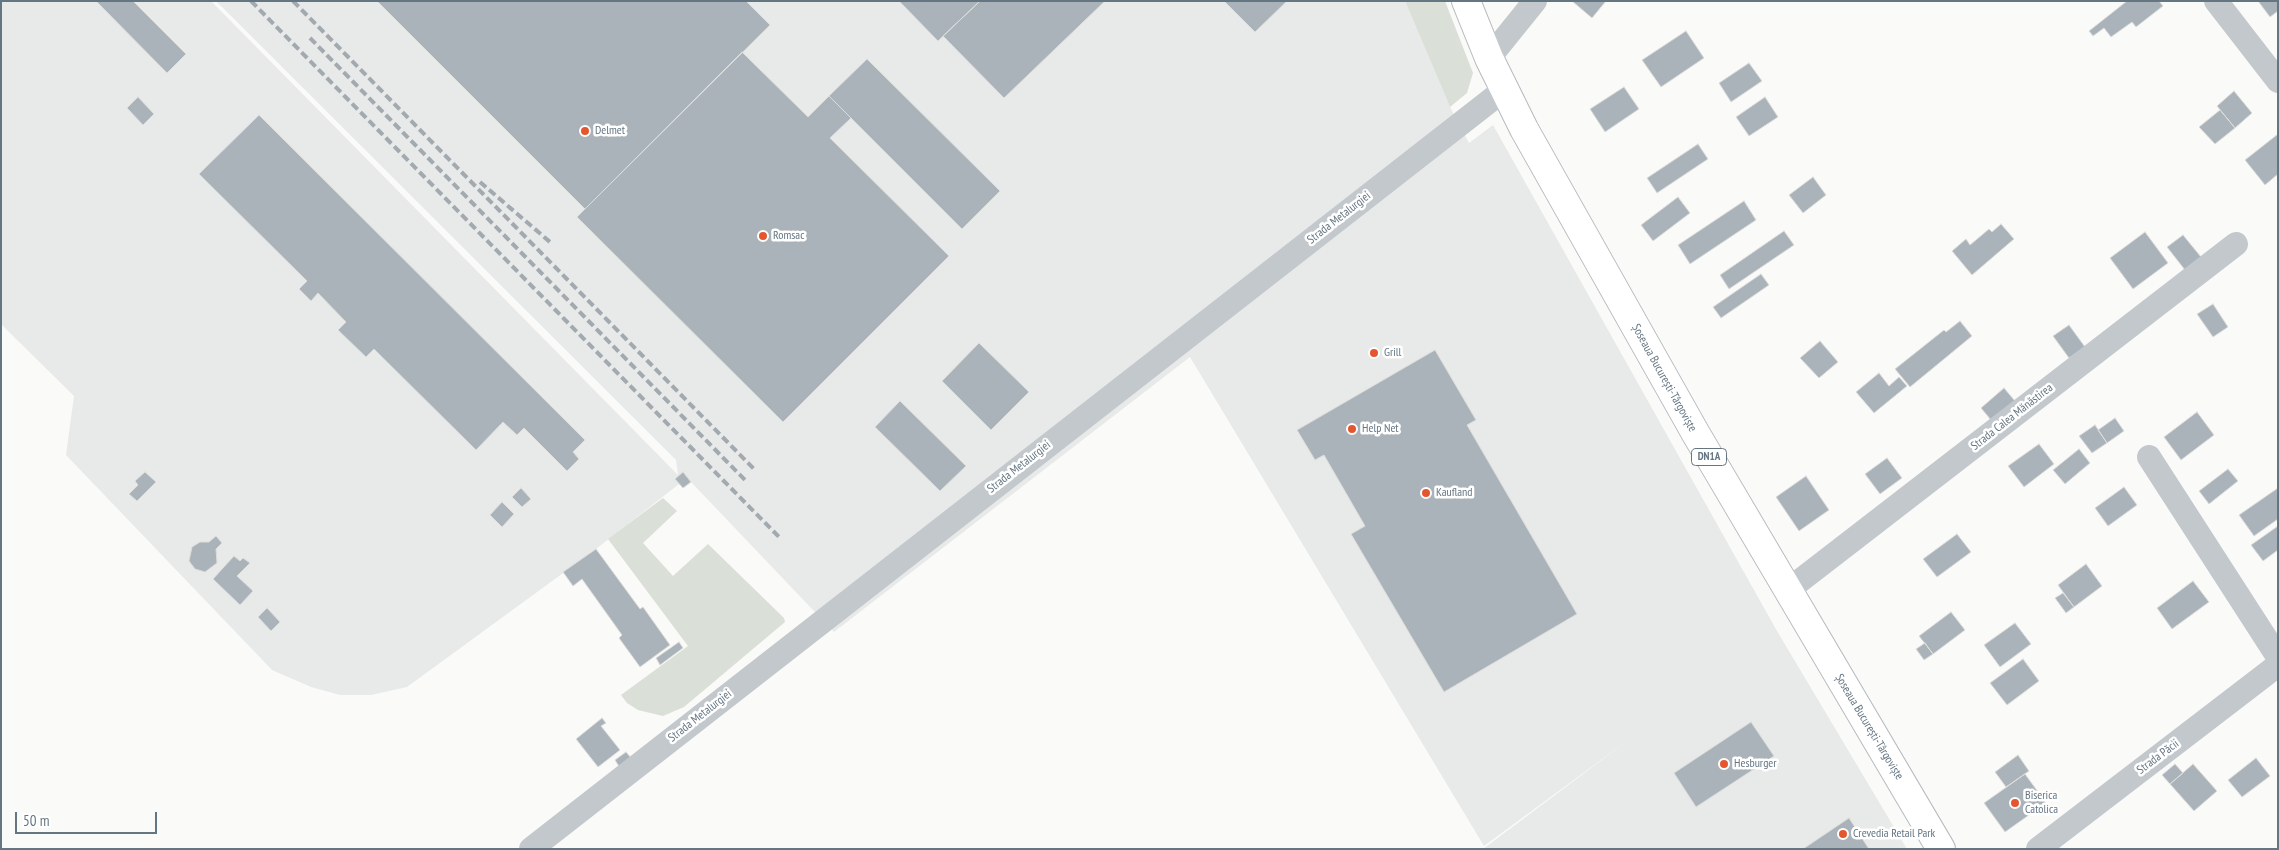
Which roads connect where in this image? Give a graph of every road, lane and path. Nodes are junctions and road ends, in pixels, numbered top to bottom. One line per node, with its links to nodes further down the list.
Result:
1 (1466, 1): 4 (main road, Șoseaua București-Târgoviște / DN1A)
2 (1535, 1): 4 (street)
3 (2216, 1): 5 (street)
4 (1490, 58): 6 (main road, Șoseaua București-Târgoviște / DN1A)
5 (2278, 81)
6 (1505, 89): 9 (main road, Șoseaua București-Târgoviște / DN1A); 12 (street, Strada Metalurgiei)
7 (2236, 244): 9 (street, Strada Calea Mănăstirea)
8 (2149, 457): 10 (street)
9 (1788, 590): 13 (main road, Șoseaua București-Târgoviște / DN1A)
10 (2278, 657)
11 (2278, 665): 14 (street, Strada Păcii)
12 (533, 847)
13 (1941, 849)
14 (2038, 849)

